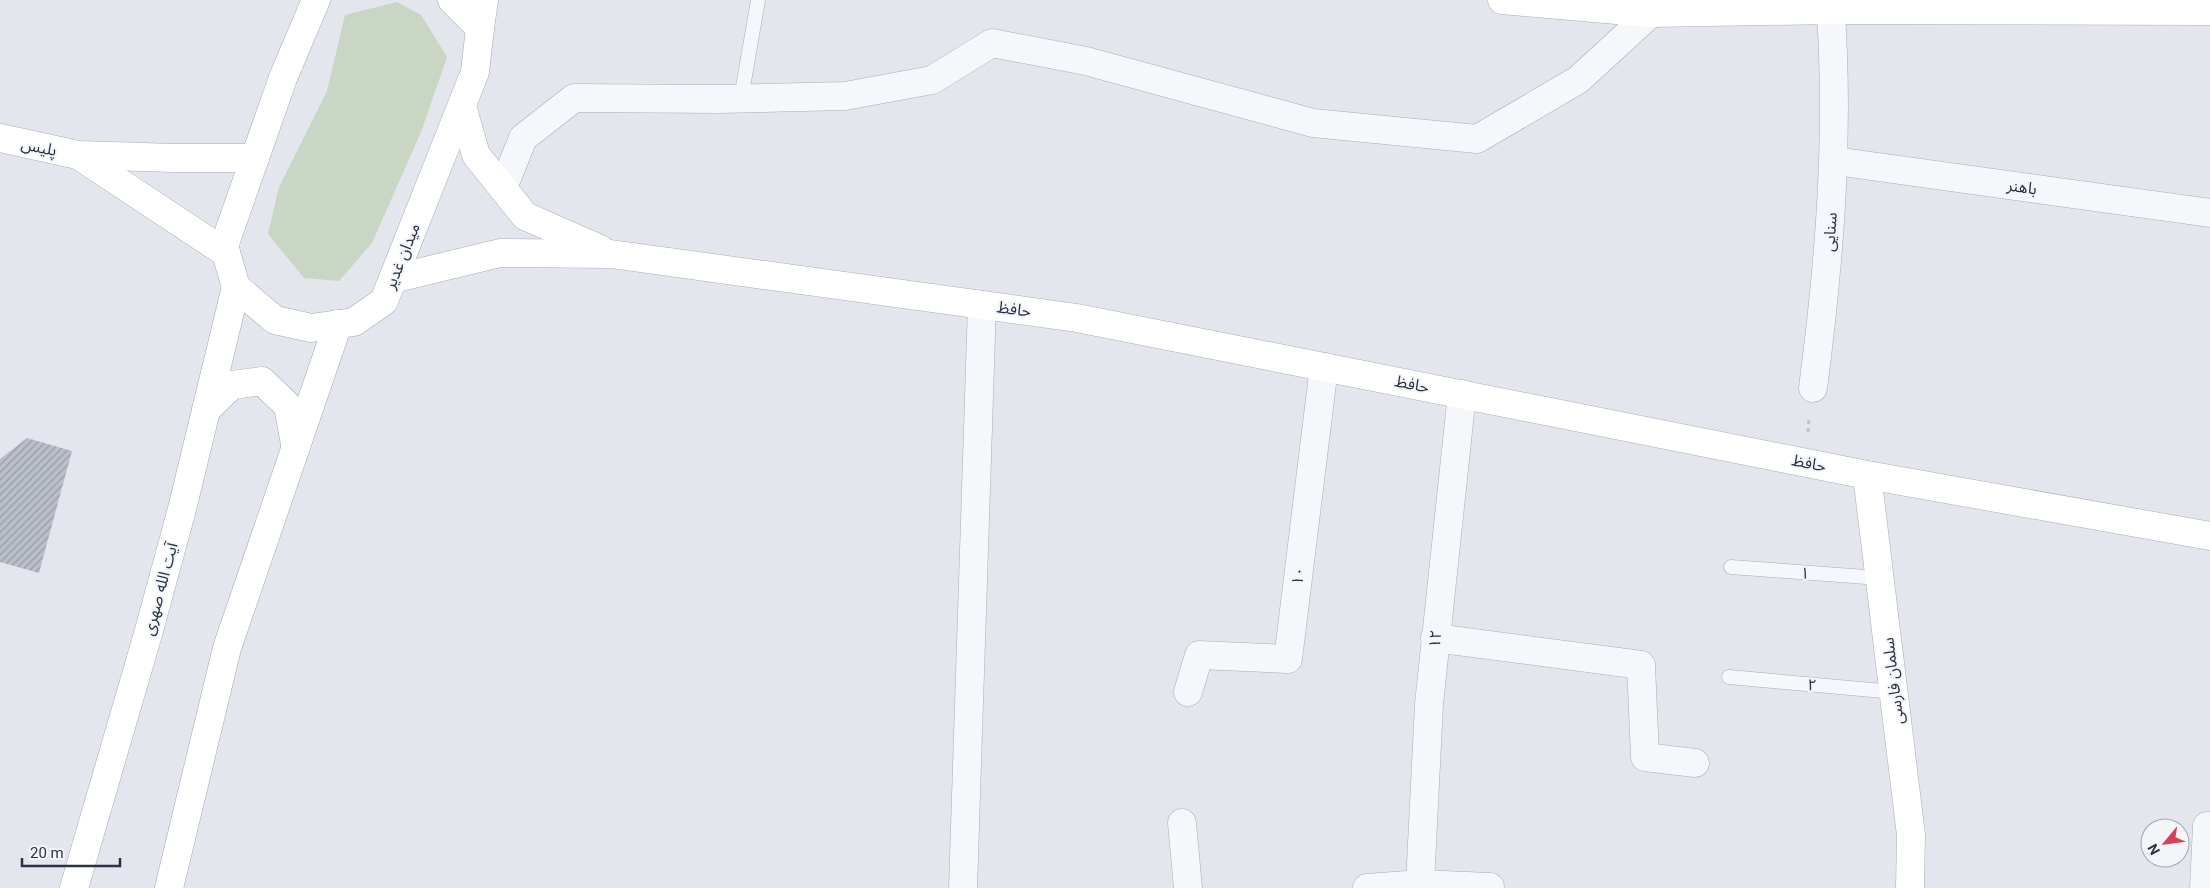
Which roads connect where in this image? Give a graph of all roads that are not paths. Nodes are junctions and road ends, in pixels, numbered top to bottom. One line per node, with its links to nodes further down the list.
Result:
1 (316, 0): 14 (street)
2 (452, 0): 9 (street)
3 (484, 0): 9 (street, میدان غدیر)
4 (758, 0): 10 (lane)
5 (1502, 0): 8 (street)
6 (1831, 5): 7 (street); 8 (street); 15 (street, سنایی)
7 (2210, 11)
8 (1651, 13): 10 (street)
9 (480, 28): 11 (street, میدان غدیر)
10 (741, 98): 16 (street)
11 (462, 106): 16 (street); 20 (street, میدان غدیر)
12 (0, 138): 13 (street, پلیس)
13 (78, 155): 14 (street); 18 (street)
14 (255, 158): 18 (street)
15 (1835, 161): 17 (street, باهنر); 25 (street, سنایی)
16 (503, 188): 19 (street)
17 (2210, 213)
18 (226, 253): 21 (street)
19 (611, 254): 20 (street); 22 (street, حافظ)
20 (393, 279): 23 (street, میدان غدیر)
21 (236, 287): 23 (street, میدان غدیر); 27 (street, آیت الله صهری)
22 (982, 305): 24 (street, حافظ); 44 (street)
23 (338, 324): 28 (street)
24 (1324, 367): 26 (street, حافظ); 35 (street, ۱۰)
25 (1813, 388)
26 (1462, 394): 29 (street, حافظ); 33 (street, ۱۲)
27 (206, 410): 28 (street); 42 (street, آیت الله صهری)
28 (296, 445): 43 (street)
29 (1867, 475): 30 (street, حافظ); 32 (street, سلمان فارسی)
30 (2210, 536)
31 (1731, 567): 32 (lane, ۱)
32 (1880, 578): 36 (street, سلمان فارسی)
33 (1435, 638): 37 (street); 40 (street, ۱۲)
34 (1729, 677): 36 (lane, ۲)
35 (1188, 692)
36 (1894, 692): 47 (street, سلمان فارسی)
37 (1695, 763)
38 (1182, 823): 45 (street)
39 (2210, 826): 48 (street)
40 (1420, 884): 41 (street); 46 (street)
41 (1490, 887)
42 (74, 888)
43 (169, 888)
44 (963, 888)
45 (1188, 888)
46 (1367, 888)
47 (1910, 888)
48 (2204, 888)

